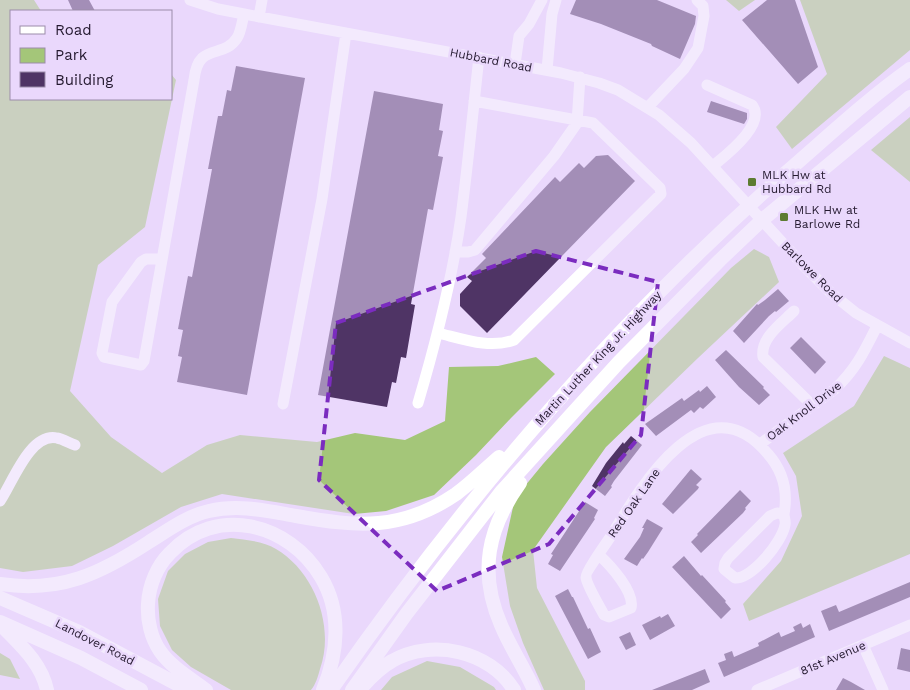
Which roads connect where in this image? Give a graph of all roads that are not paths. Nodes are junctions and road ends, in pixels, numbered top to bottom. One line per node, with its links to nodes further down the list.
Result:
1 (190, 0): 6 (street, Hubbard Road)
2 (262, 0): 8 (street)
3 (542, 0): 11 (street)
4 (556, 0): 13 (street)
5 (697, 0): 18 (street)
6 (227, 5): 7 (street, Hubbard Road)
7 (244, 14): 8 (street, Hubbard Road); 24 (street)
8 (259, 17): 9 (street, Hubbard Road)
9 (346, 33): 10 (street, Hubbard Road); 30 (street)
10 (479, 57): 11 (street, Hubbard Road); 17 (street)
11 (515, 64): 13 (street, Hubbard Road)
12 (910, 69): 21 (main road, Martin Luther King Jr. Highway)
13 (547, 70): 14 (street, Hubbard Road)
14 (580, 77): 18 (street, Hubbard Road); 19 (street)
15 (707, 85): 20 (street)
16 (910, 97): 22 (main road, Martin Luther King Jr. Highway)
17 (474, 101): 19 (street); 23 (street)
18 (648, 107): 20 (street, Hubbard Road)
19 (578, 119): 23 (street); 27 (street)
20 (713, 166): 21 (street, Hubbard Road)
21 (749, 206): 22 (street, Barlowe Road); 32 (main road, Martin Luther King Jr. Highway)
22 (762, 220): 26 (street, Barlowe Road); 33 (main road, Martin Luther King Jr. Highway)
23 (455, 252): 27 (street)
24 (162, 258): 24 (street)
25 (794, 311): 31 (street)
26 (878, 326): 28 (street, Barlowe Road); 31 (street, Oak Knoll Drive)
27 (438, 333): 29 (street)
28 (910, 344)
29 (418, 403)
30 (283, 404)
31 (812, 405): 34 (street, Oak Knoll Drive)
32 (532, 428): 39 (main road); 49 (main road, Martin Luther King Jr. Highway)
33 (549, 440): 50 (main road, Martin Luther King Jr. Highway); 53 (main road)
34 (760, 444): 37 (street); 38 (street, Red Oak Lane)
35 (74, 445): 36 (street)
36 (0, 501)
37 (784, 514): 37 (street)
38 (596, 560): 38 (street)
39 (0, 584)
40 (0, 598): 46 (main road, Landover Road)
41 (0, 623): 44 (main road); 45 (main road, Landover Road)
42 (910, 625): 43 (street, 81st Avenue)
43 (862, 645): 54 (street, 81st Avenue); 55 (street)
44 (46, 690)
45 (141, 690)
46 (188, 690)
47 (206, 690): 48 (main road)
48 (323, 690)
49 (331, 690)
50 (352, 690)
51 (359, 690): 52 (main road)
52 (514, 690)
53 (534, 690)
54 (757, 690)
55 (882, 690)

